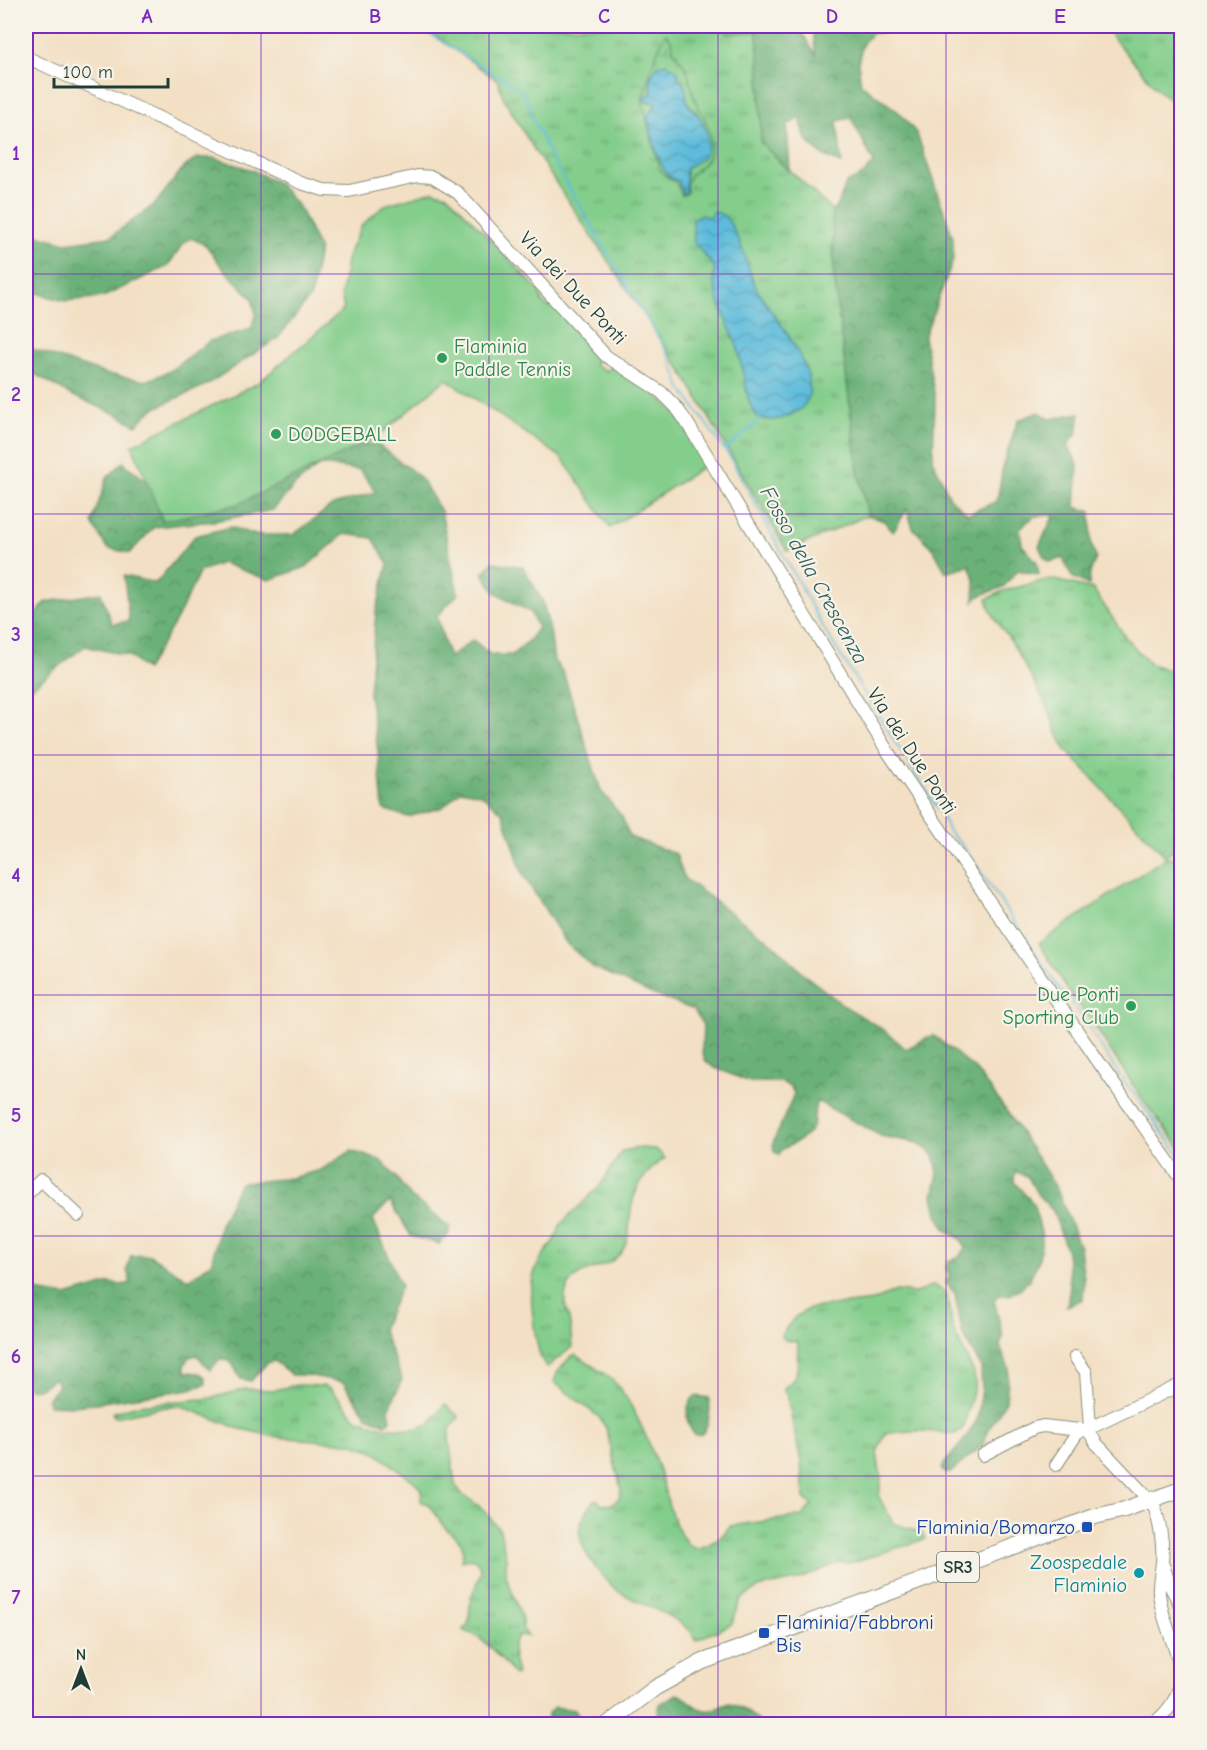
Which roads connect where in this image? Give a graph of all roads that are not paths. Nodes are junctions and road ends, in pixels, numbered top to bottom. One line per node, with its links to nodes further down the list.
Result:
1 (26, 57): 2 (street, Via dei Due Ponti)
2 (1182, 1180)
3 (26, 1195): 4 (street)
4 (78, 1215)
5 (1075, 1357): 7 (street)
6 (1182, 1384): 7 (street)
7 (1086, 1429): 8 (street); 9 (street); 12 (street)
8 (983, 1455)
9 (1056, 1465)
10 (1182, 1482): 12 (main road, SR3)
11 (1182, 1488): 12 (main road, SR3)
12 (1148, 1497): 13 (street); 15 (main road, SR3)
13 (1162, 1563): 14 (street); 16 (street)
14 (1182, 1608)
15 (608, 1725)
16 (1153, 1725)

